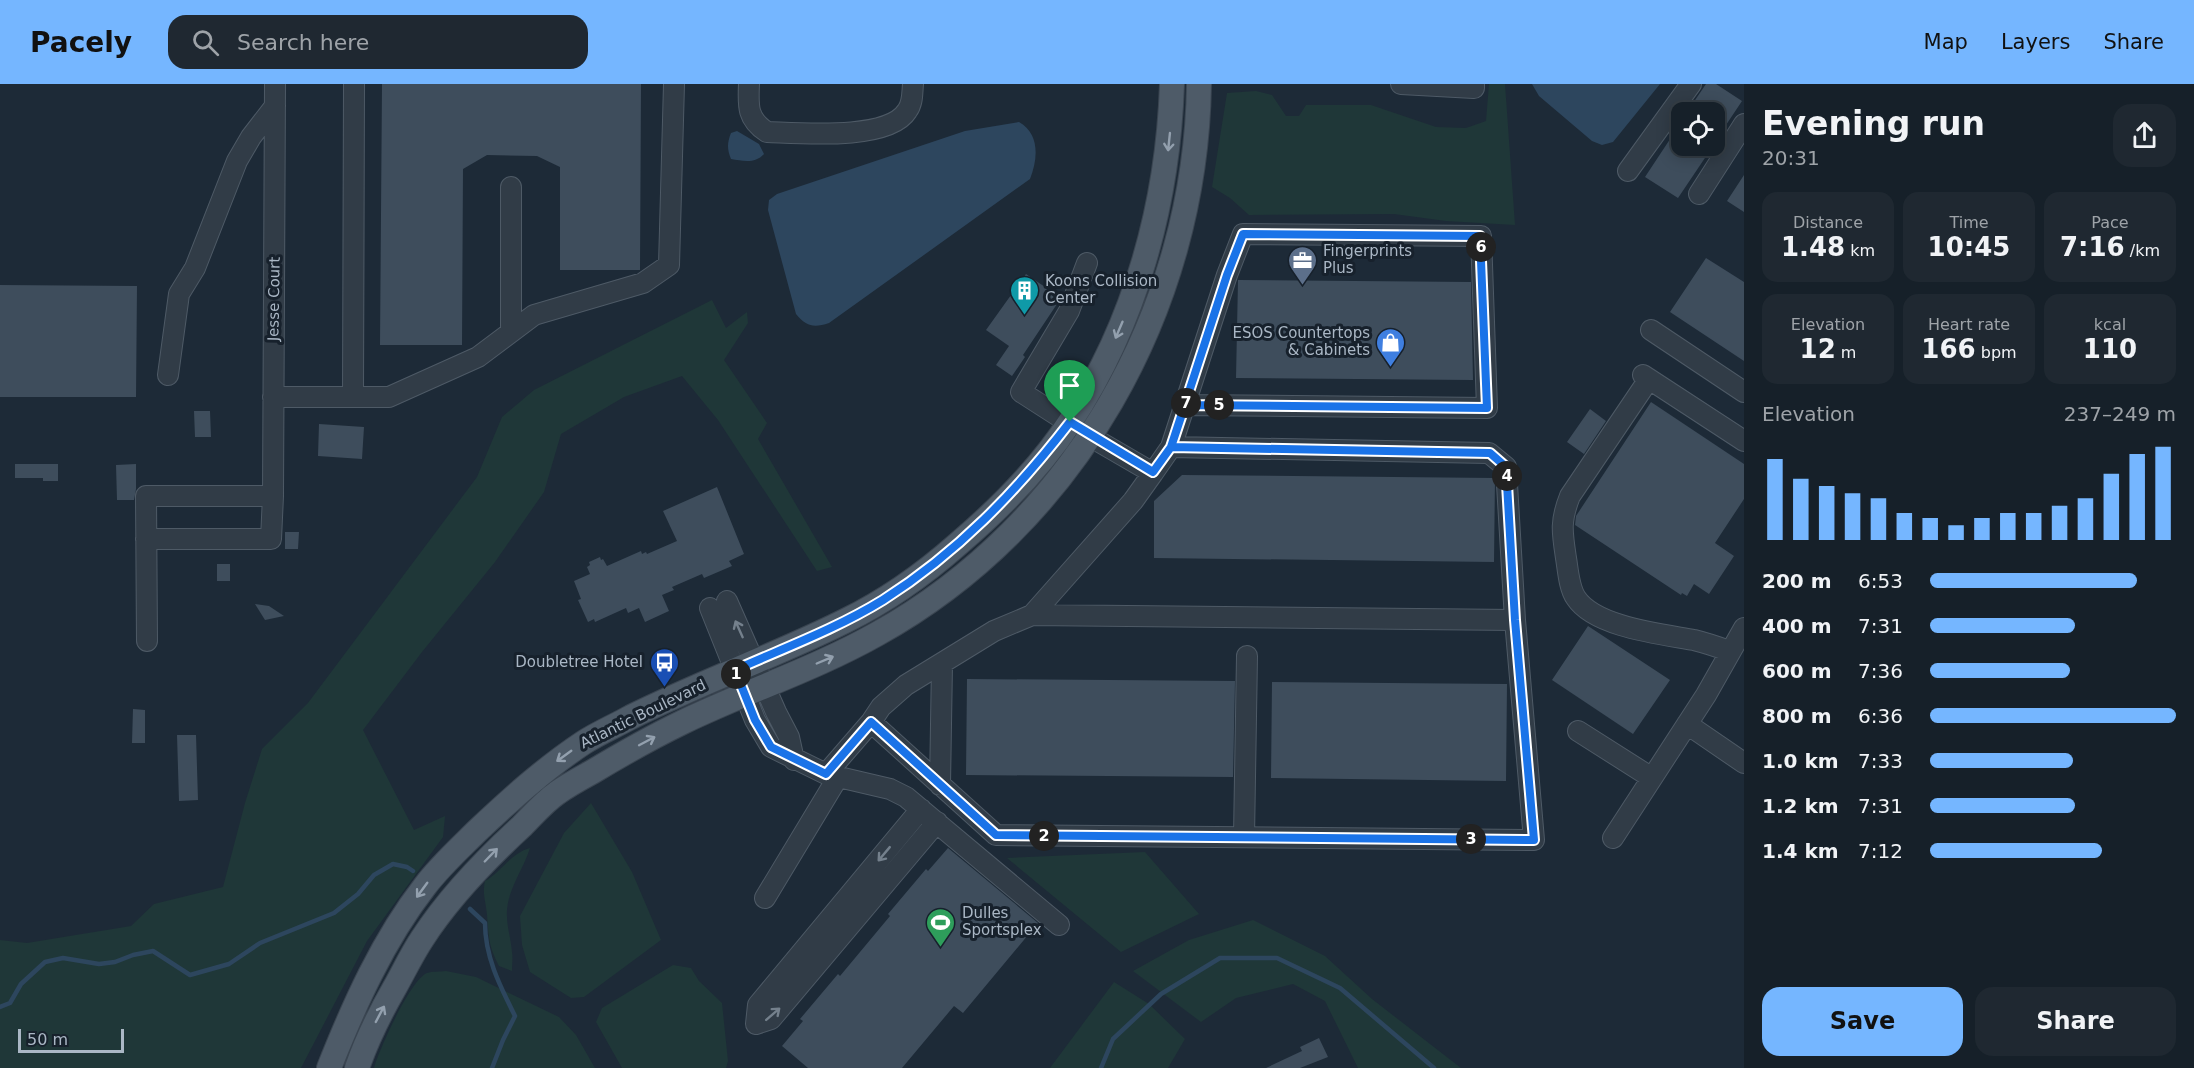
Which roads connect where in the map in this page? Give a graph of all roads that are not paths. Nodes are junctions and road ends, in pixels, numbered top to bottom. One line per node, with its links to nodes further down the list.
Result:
1 (275, 84): 11 (street, Jesse Court)
2 (354, 84): 22 (street)
3 (674, 84): 18 (street)
4 (749, 84): 5 (street)
5 (913, 84)
6 (1172, 84): 24 (main road, Atlantic Boulevard, one-way to 24)
7 (1199, 84): 25 (main road, Atlantic Boulevard)
8 (1401, 84): 9 (street)
9 (1474, 84)
10 (1691, 84): 13 (street)
11 (275, 106): 19 (street); 21 (street, Jesse Court)
12 (1744, 124): 15 (street)
13 (1628, 171)
14 (511, 187): 18 (street)
15 (1699, 194)
16 (1087, 262): 24 (street)
17 (1651, 330): 20 (street)
18 (511, 332): 22 (street)
19 (168, 375)
20 (1744, 392)
21 (273, 397): 22 (street); 29 (street, Jesse Court)
22 (353, 397)
23 (1185, 405): 23 (street); 27 (street)
24 (1070, 422): 25 (street); 39 (main road, Atlantic Boulevard)
25 (1091, 437): 28 (street); 40 (main road, Atlantic Boulevard, one-way to 25)
26 (1744, 441): 36 (street)
27 (1171, 447): 28 (street); 33 (street)
28 (1153, 472): 32 (street)
29 (272, 505): 30 (street, Jesse Court); 30 (street)
30 (146, 539): 35 (street)
31 (718, 605): 39 (street)
32 (1032, 615): 33 (street); 38 (street)
33 (1515, 620): 50 (street)
34 (1744, 628): 36 (street)
35 (147, 641)
36 (1729, 651): 42 (street)
37 (1247, 656): 50 (street)
38 (942, 664): 41 (street); 47 (street)
39 (744, 666): 40 (street); 54 (main road, Atlantic Boulevard, one-way to 54)
40 (755, 690): 45 (street); 55 (main road, Atlantic Boulevard, one-way to 40)
41 (871, 722): 45 (street); 47 (street)
42 (1687, 724): 44 (street); 46 (street)
43 (1578, 731): 46 (street)
44 (1744, 763)
45 (832, 775): 48 (street); 52 (street)
46 (1652, 778): 51 (street)
47 (940, 785): 50 (street)
48 (921, 809): 49 (street); 49 (street, one-way to 49)
49 (937, 822): 53 (street)
50 (1244, 837)
51 (1613, 838)
52 (765, 898)
53 (1059, 925)
54 (329, 1068)
55 (357, 1068)

